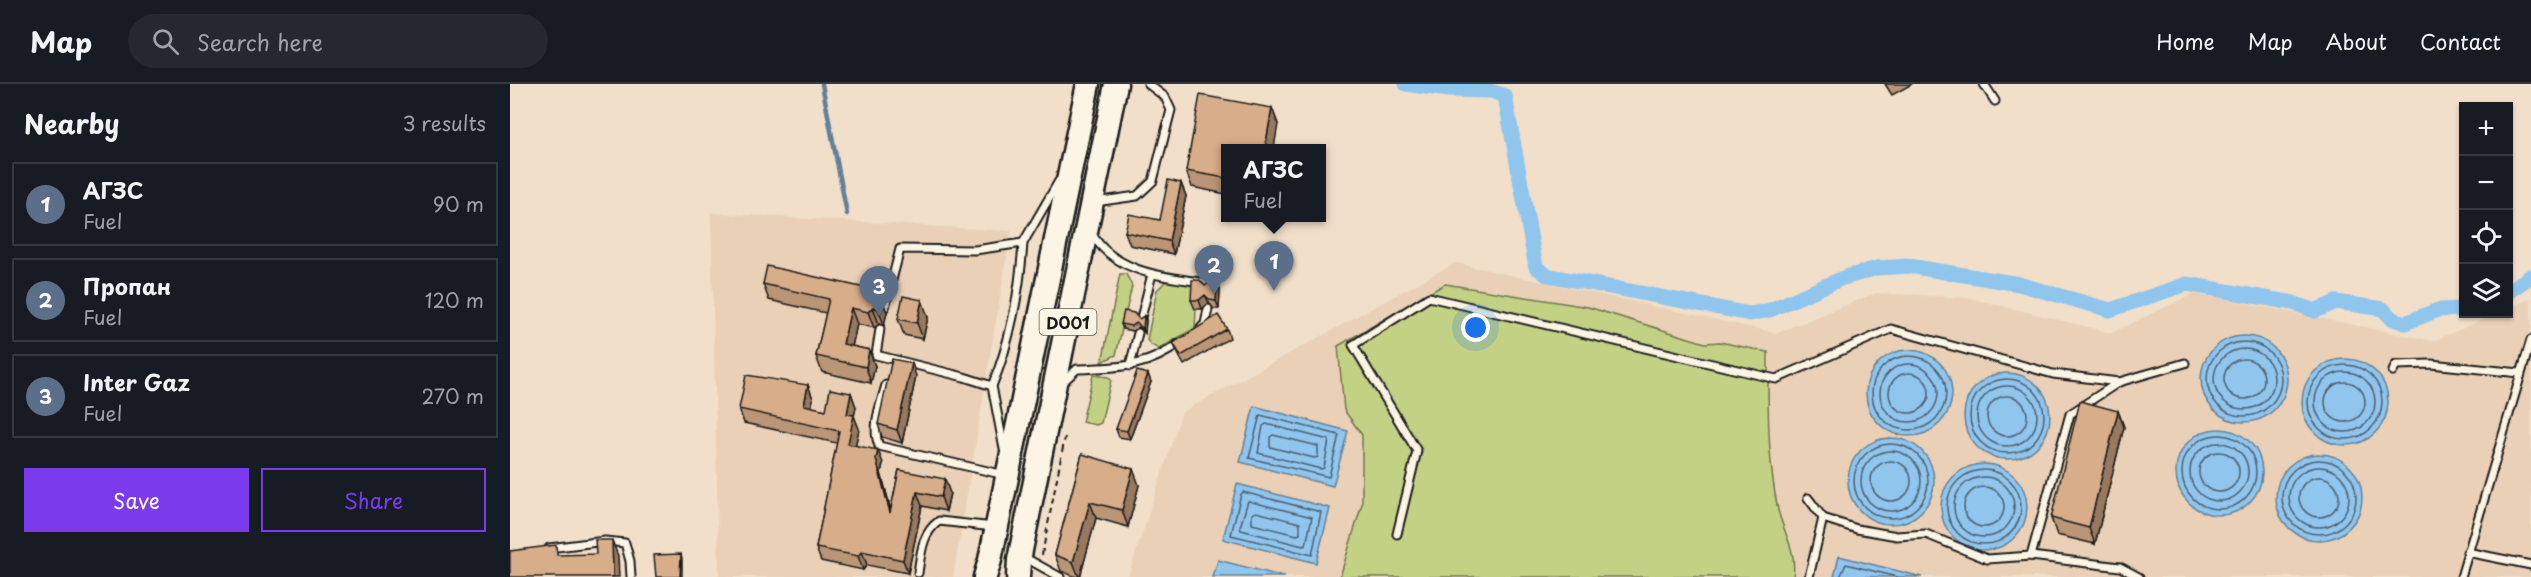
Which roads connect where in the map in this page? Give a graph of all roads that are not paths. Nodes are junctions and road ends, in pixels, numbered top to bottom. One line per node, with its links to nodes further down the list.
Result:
1 (1088, 84): 6 (highway, D001)
2 (1116, 84): 7 (highway, D001)
3 (1148, 84): 7 (lane)
4 (1984, 84): 5 (lane)
5 (1995, 100)
6 (1073, 158): 9 (lane); 13 (highway, D001)
7 (1092, 202): 8 (highway, D001)
8 (1087, 226): 10 (lane); 15 (highway, D001)
9 (1023, 243): 12 (lane); 30 (lane)
10 (1152, 274): 11 (lane); 16 (lane)
11 (1209, 289)
12 (885, 307)
13 (1042, 307): 15 (highway); 32 (highway, D001)
14 (1208, 309): 18 (lane)
15 (1069, 313): 31 (highway, D001)
16 (1141, 318)
17 (880, 330): 22 (lane)
18 (1197, 331)
19 (1138, 333): 24 (lane)
20 (1188, 337): 24 (lane)
21 (2531, 339): 27 (lane)
22 (893, 359): 25 (lane); 30 (lane)
23 (2186, 363): 29 (lane)
24 (1130, 366): 31 (lane)
25 (890, 370)
26 (2393, 371): 27 (lane)
27 (2520, 373): 38 (lane)
28 (887, 381): 32 (lane)
29 (2119, 382): 36 (lane); 39 (lane)
30 (992, 386): 32 (lane)
31 (1053, 391): 40 (highway, D001)
32 (1008, 474): 35 (highway, D001)
33 (1808, 498): 34 (lane)
34 (1823, 518): 39 (lane); 46 (lane)
35 (997, 527): 42 (highway, D001); 43 (lane)
36 (1397, 534)
37 (546, 549): 44 (lane)
38 (2467, 552): 41 (lane); 48 (lane)
39 (2031, 556): 47 (lane)
40 (1019, 564): 45 (lane)
41 (2531, 564)
42 (988, 569)
43 (918, 573)
44 (631, 577)
45 (1060, 577)
46 (1809, 577)
47 (2139, 577)
48 (2461, 577)

